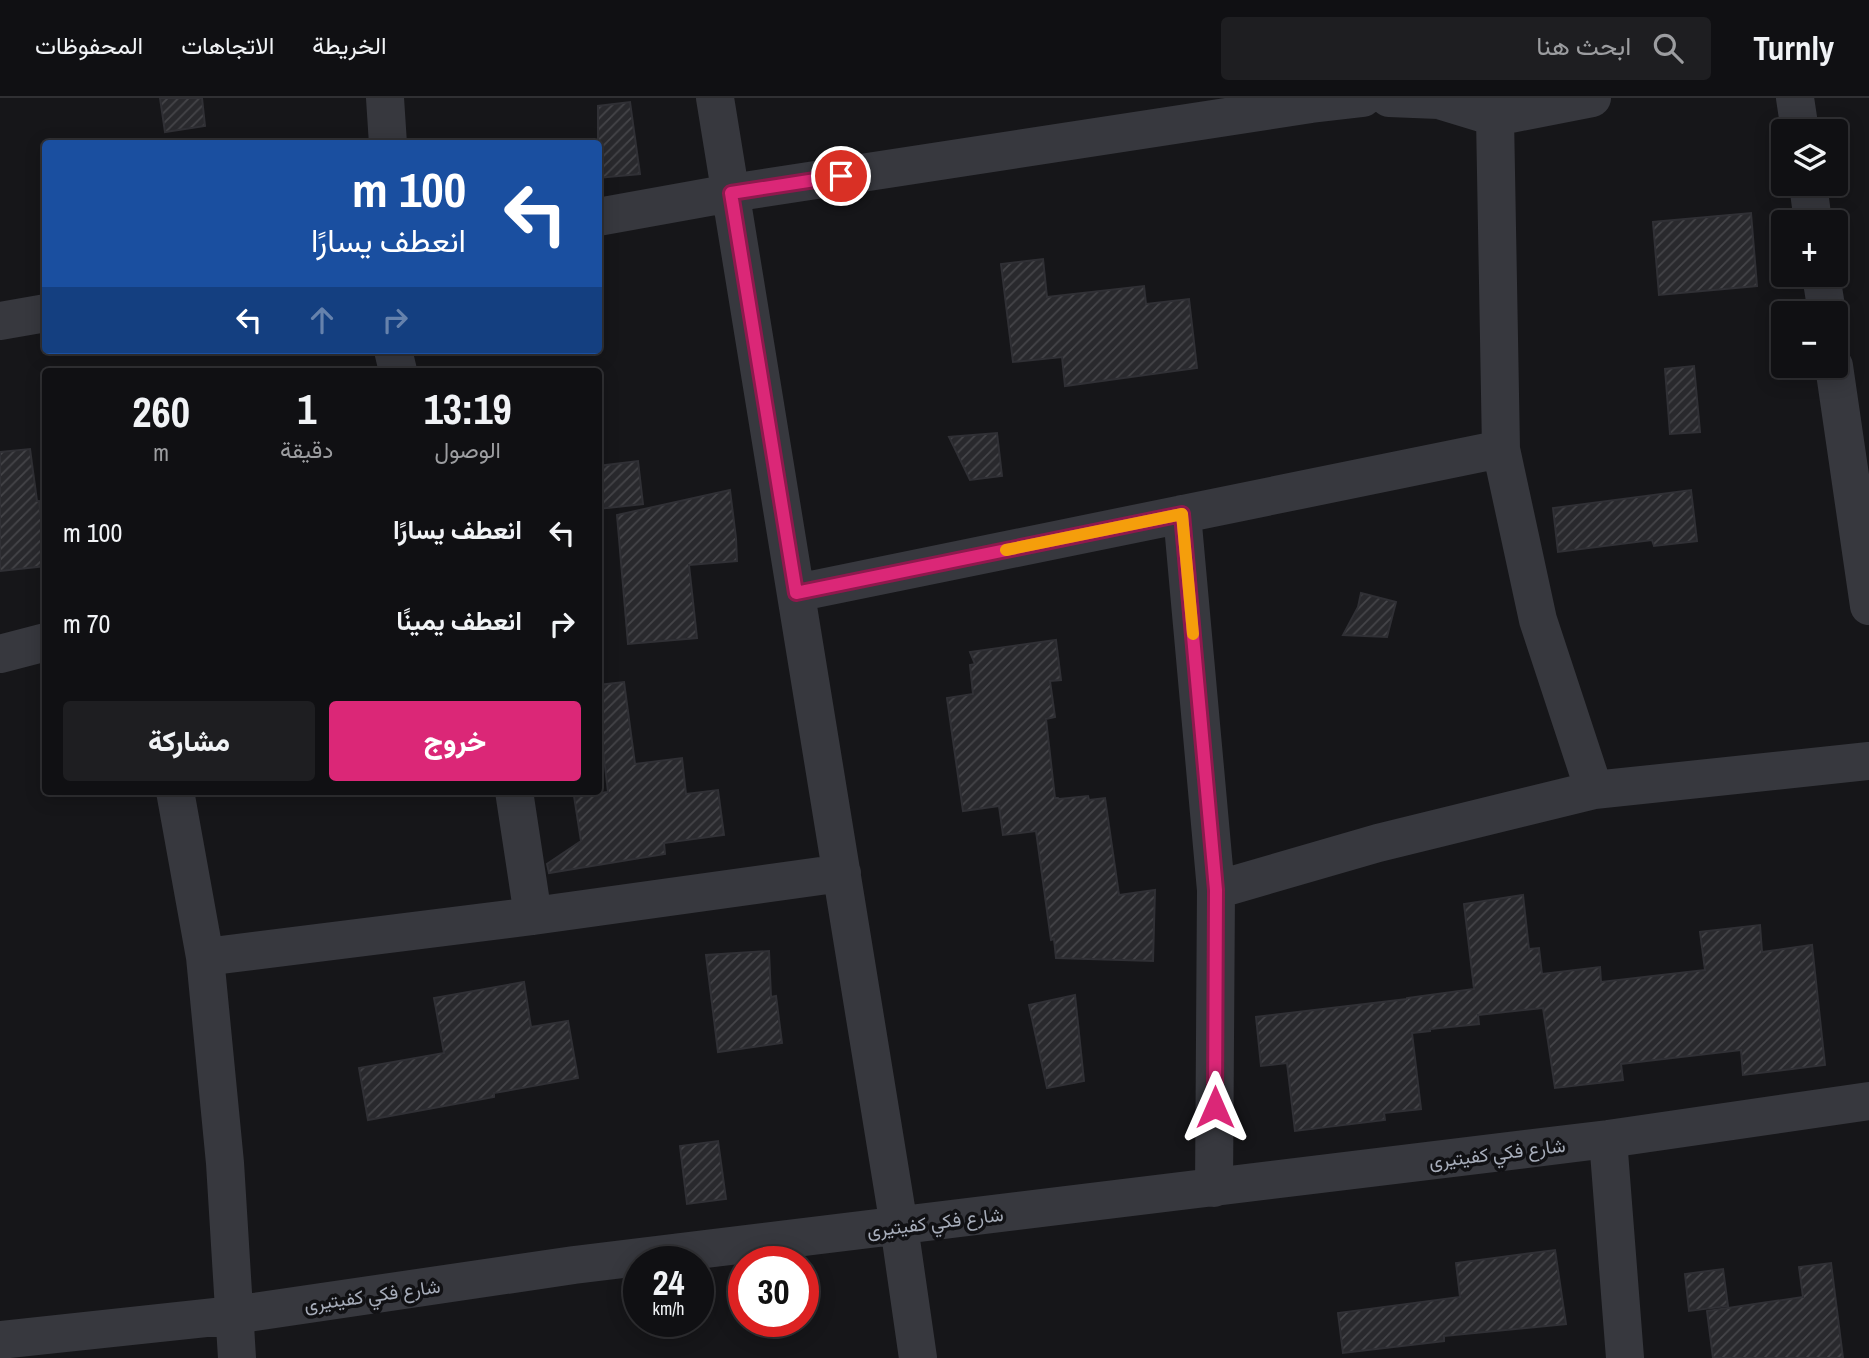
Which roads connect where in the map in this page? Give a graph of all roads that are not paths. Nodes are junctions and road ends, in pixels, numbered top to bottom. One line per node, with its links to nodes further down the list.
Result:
1 (384, 98): 10 (street)
2 (715, 98): 11 (street)
3 (1363, 98): 11 (street)
4 (1389, 98): 7 (street)
5 (1592, 98): 8 (street)
6 (1796, 98): 9 (street)
7 (1439, 99): 8 (street)
8 (1494, 117): 16 (street)
9 (1799, 119)
10 (388, 140)
11 (731, 193): 12 (street); 18 (street)
12 (602, 216)
13 (42, 314): 14 (street)
14 (0, 321)
15 (1836, 378): 19 (street)
16 (1501, 449): 17 (street); 23 (street)
17 (1182, 514): 18 (street); 27 (street)
18 (796, 593): 26 (street)
19 (1869, 606)
20 (42, 643): 21 (street)
21 (0, 654)
22 (1869, 761): 23 (street)
23 (1594, 790): 27 (street)
24 (176, 795): 29 (street)
25 (515, 795): 28 (street)
26 (842, 873): 28 (street); 33 (street)
27 (1216, 890): 32 (street)
28 (533, 916): 29 (street)
29 (205, 957): 34 (street)
30 (1869, 1101): 31 (street, شارع فكي كفيتيرى)
31 (1608, 1139): 32 (street, شارع فكي كفيتيرى); 38 (street)
32 (1214, 1188): 33 (street, شارع فكي كفيتيرى)
33 (899, 1226): 34 (street, شارع فكي كفيتيرى); 37 (street)
34 (234, 1315): 35 (street, شارع فكي كفيتيرى); 36 (street)
35 (0, 1340)
36 (237, 1358)
37 (918, 1358)
38 (1625, 1358)

